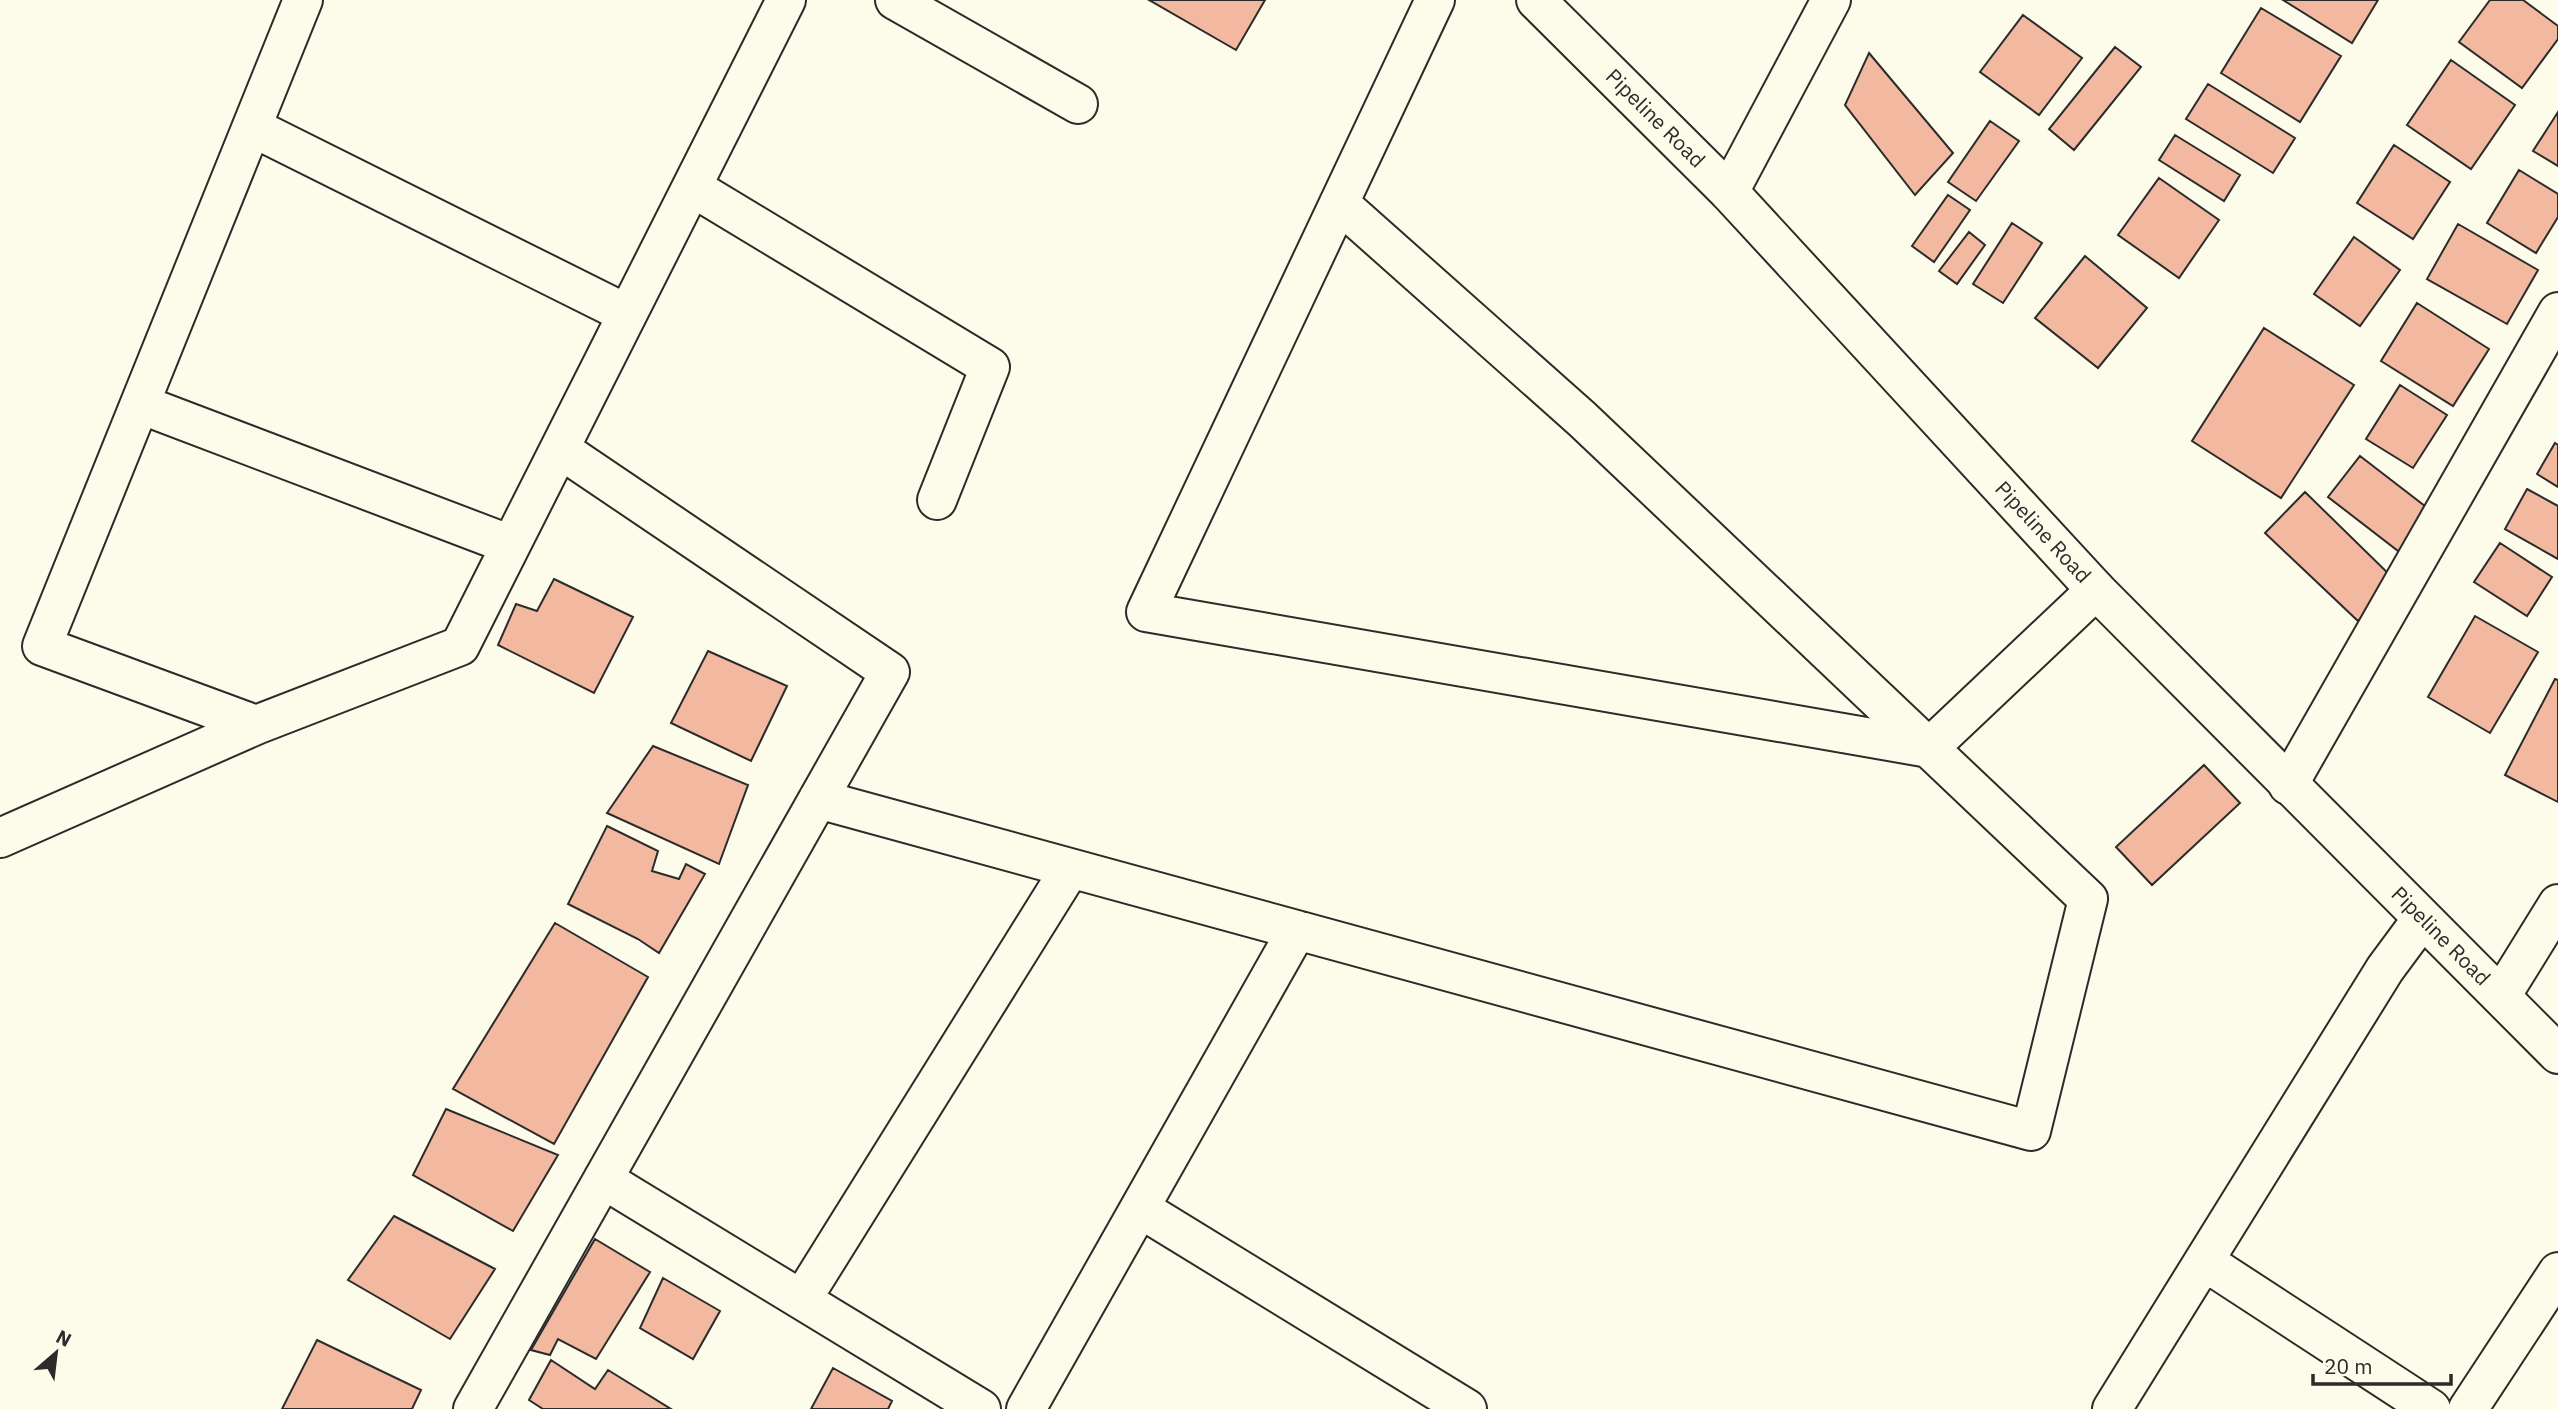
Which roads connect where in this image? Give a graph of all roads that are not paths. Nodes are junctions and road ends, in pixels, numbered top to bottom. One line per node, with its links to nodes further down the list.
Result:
1 (303, 0): 8 (street)
2 (786, 0): 9 (street)
3 (895, 0): 7 (street)
4 (1435, 0): 11 (street)
5 (1536, 0): 10 (street, Pipeline Road)
6 (1831, 0): 10 (street)
7 (1078, 104)
8 (252, 127): 13 (street); 14 (street)
9 (692, 187): 13 (street); 16 (street)
10 (1729, 192): 18 (street, Pipeline Road)
11 (1339, 203): 20 (street); 20 (street)
12 (2558, 312): 21 (street)
13 (627, 314): 15 (street)
14 (140, 404): 17 (street); 19 (street)
15 (560, 449): 17 (street); 22 (street)
16 (937, 500)
17 (511, 545): 19 (street)
18 (2096, 590): 20 (street); 21 (street, Pipeline Road)
19 (256, 725): 23 (street)
20 (1929, 748): 27 (street)
21 (2288, 785): 26 (street, Pipeline Road)
22 (818, 799): 24 (street); 30 (street)
23 (0, 838)
24 (1070, 869): 27 (street); 34 (street)
25 (2558, 904): 28 (street)
26 (2422, 919): 28 (street, Pipeline Road); 32 (street)
27 (1297, 930): 31 (street)
28 (2501, 996): 29 (street, Pipeline Road)
29 (2558, 1054)
30 (603, 1179): 34 (street); 35 (street)
31 (1141, 1209): 37 (street); 38 (street)
32 (2204, 1261): 39 (street); 40 (street)
33 (2558, 1272): 41 (street)
34 (802, 1299): 36 (street)
35 (483, 1405)
36 (981, 1409)
37 (1026, 1409)
38 (1467, 1409)
39 (2112, 1409)
40 (2431, 1409)
41 (2468, 1409)

